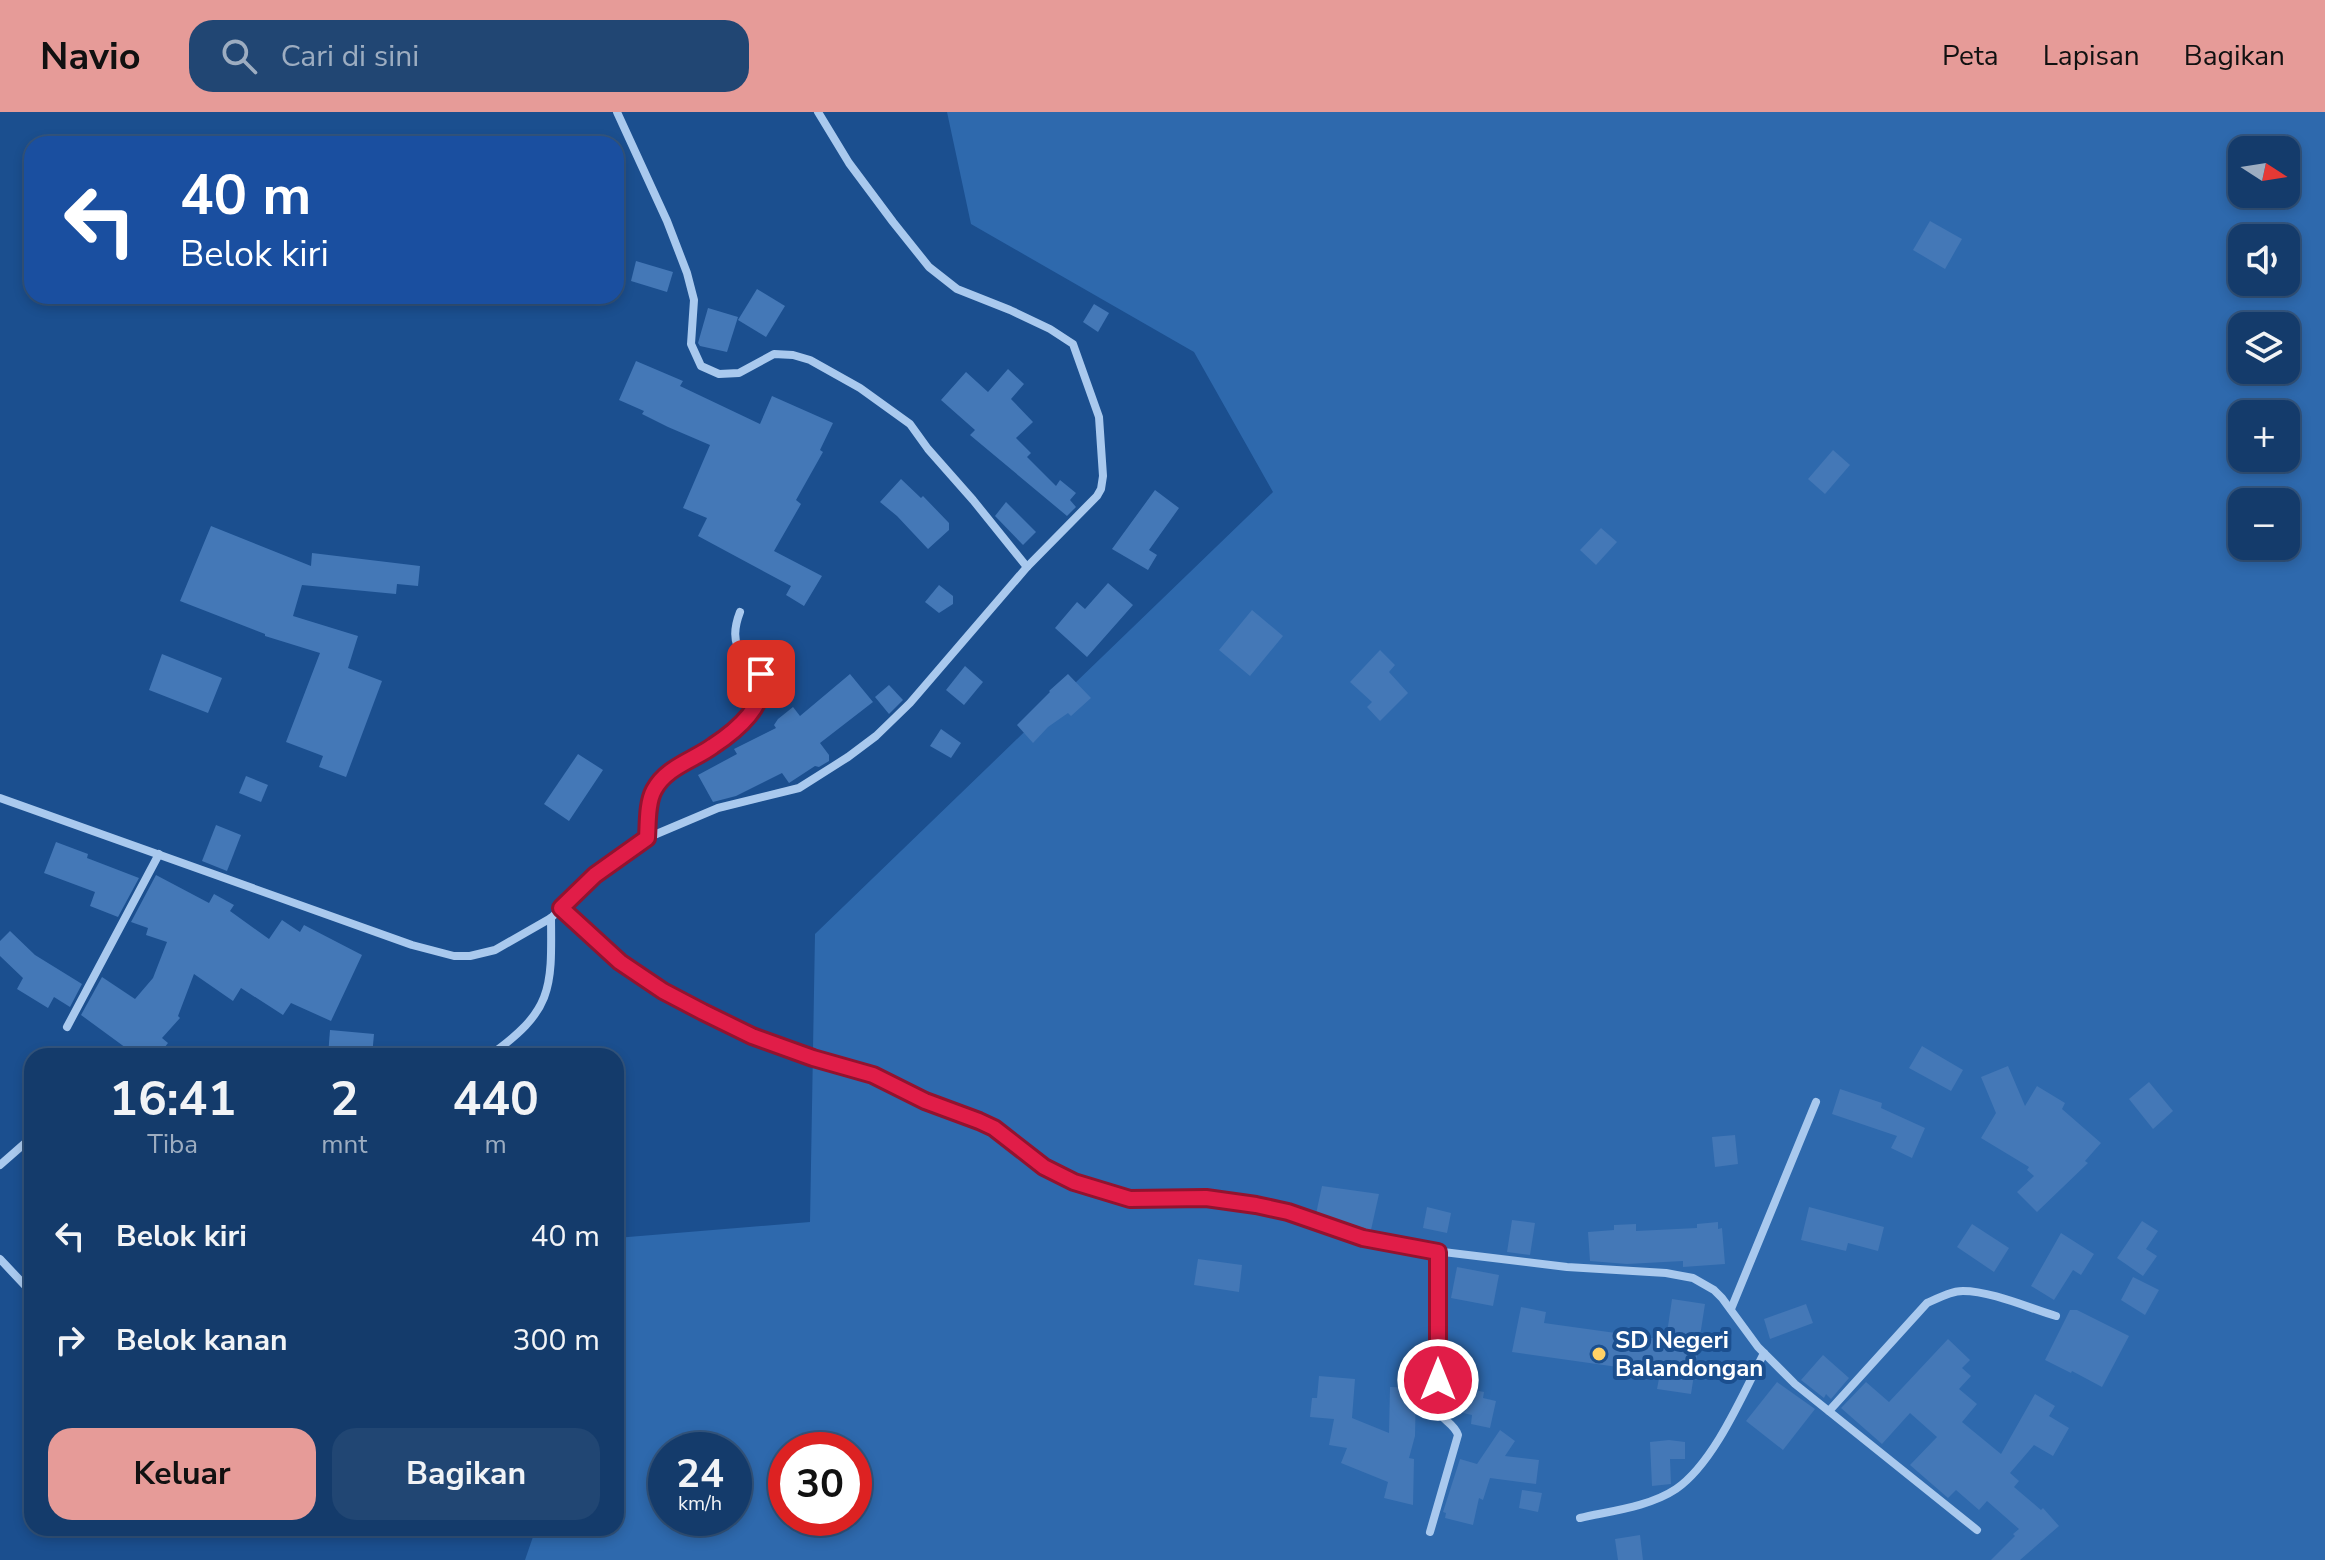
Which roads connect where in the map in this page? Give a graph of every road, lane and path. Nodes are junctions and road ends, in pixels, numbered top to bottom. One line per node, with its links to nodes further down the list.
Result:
1 (617, 112): 3 (street)
2 (818, 112): 3 (street)
3 (1027, 567): 6 (street)
4 (740, 612): 6 (street)
5 (0, 798): 7 (street)
6 (647, 838): 8 (street)
7 (159, 854): 9 (street); 10 (street)
8 (561, 908): 9 (street); 15 (street)
9 (551, 918): 11 (street)
10 (67, 1027)
11 (500, 1048)
12 (1816, 1102): 18 (street)
13 (24, 1144): 14 (street)
14 (0, 1165)
15 (1438, 1252): 18 (street); 24 (street)
16 (0, 1259): 17 (street)
17 (24, 1284)
18 (1731, 1309): 20 (street)
19 (2056, 1316): 21 (street)
20 (1764, 1353): 21 (street); 22 (street)
21 (1829, 1411): 23 (street)
22 (1580, 1518)
23 (1977, 1530)
24 (1430, 1532)

